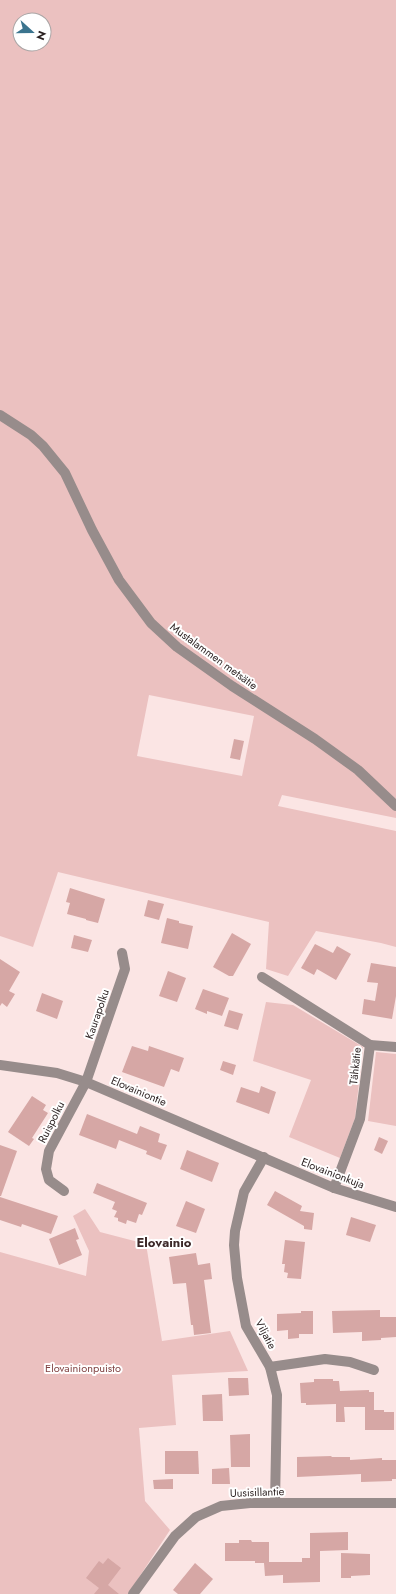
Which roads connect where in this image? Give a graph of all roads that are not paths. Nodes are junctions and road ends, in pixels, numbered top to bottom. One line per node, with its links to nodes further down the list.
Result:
1 (0, 415): 2 (street, Mustalammen metsätie)
2 (396, 806)
3 (122, 953): 8 (street, Kaurapolku)
4 (262, 977): 5 (street, Tähkätie)
5 (370, 1045): 6 (street); 10 (street, Tähkätie)
6 (396, 1047)
7 (0, 1065): 8 (street, Elovainiontie)
8 (86, 1082): 9 (street, Elovainiontie); 11 (street, Ruispolku)
9 (264, 1157): 10 (street, Elovainionkuja); 13 (street, Viljatie)
10 (334, 1188): 12 (street, Elovainionkuja)
11 (64, 1192)
12 (396, 1206)
13 (270, 1367): 14 (street); 15 (street, Viljatie)
14 (374, 1370)
15 (275, 1503): 16 (street, Uusisillantie); 17 (street, Uusisillantie)
16 (396, 1503)
17 (134, 1594)

